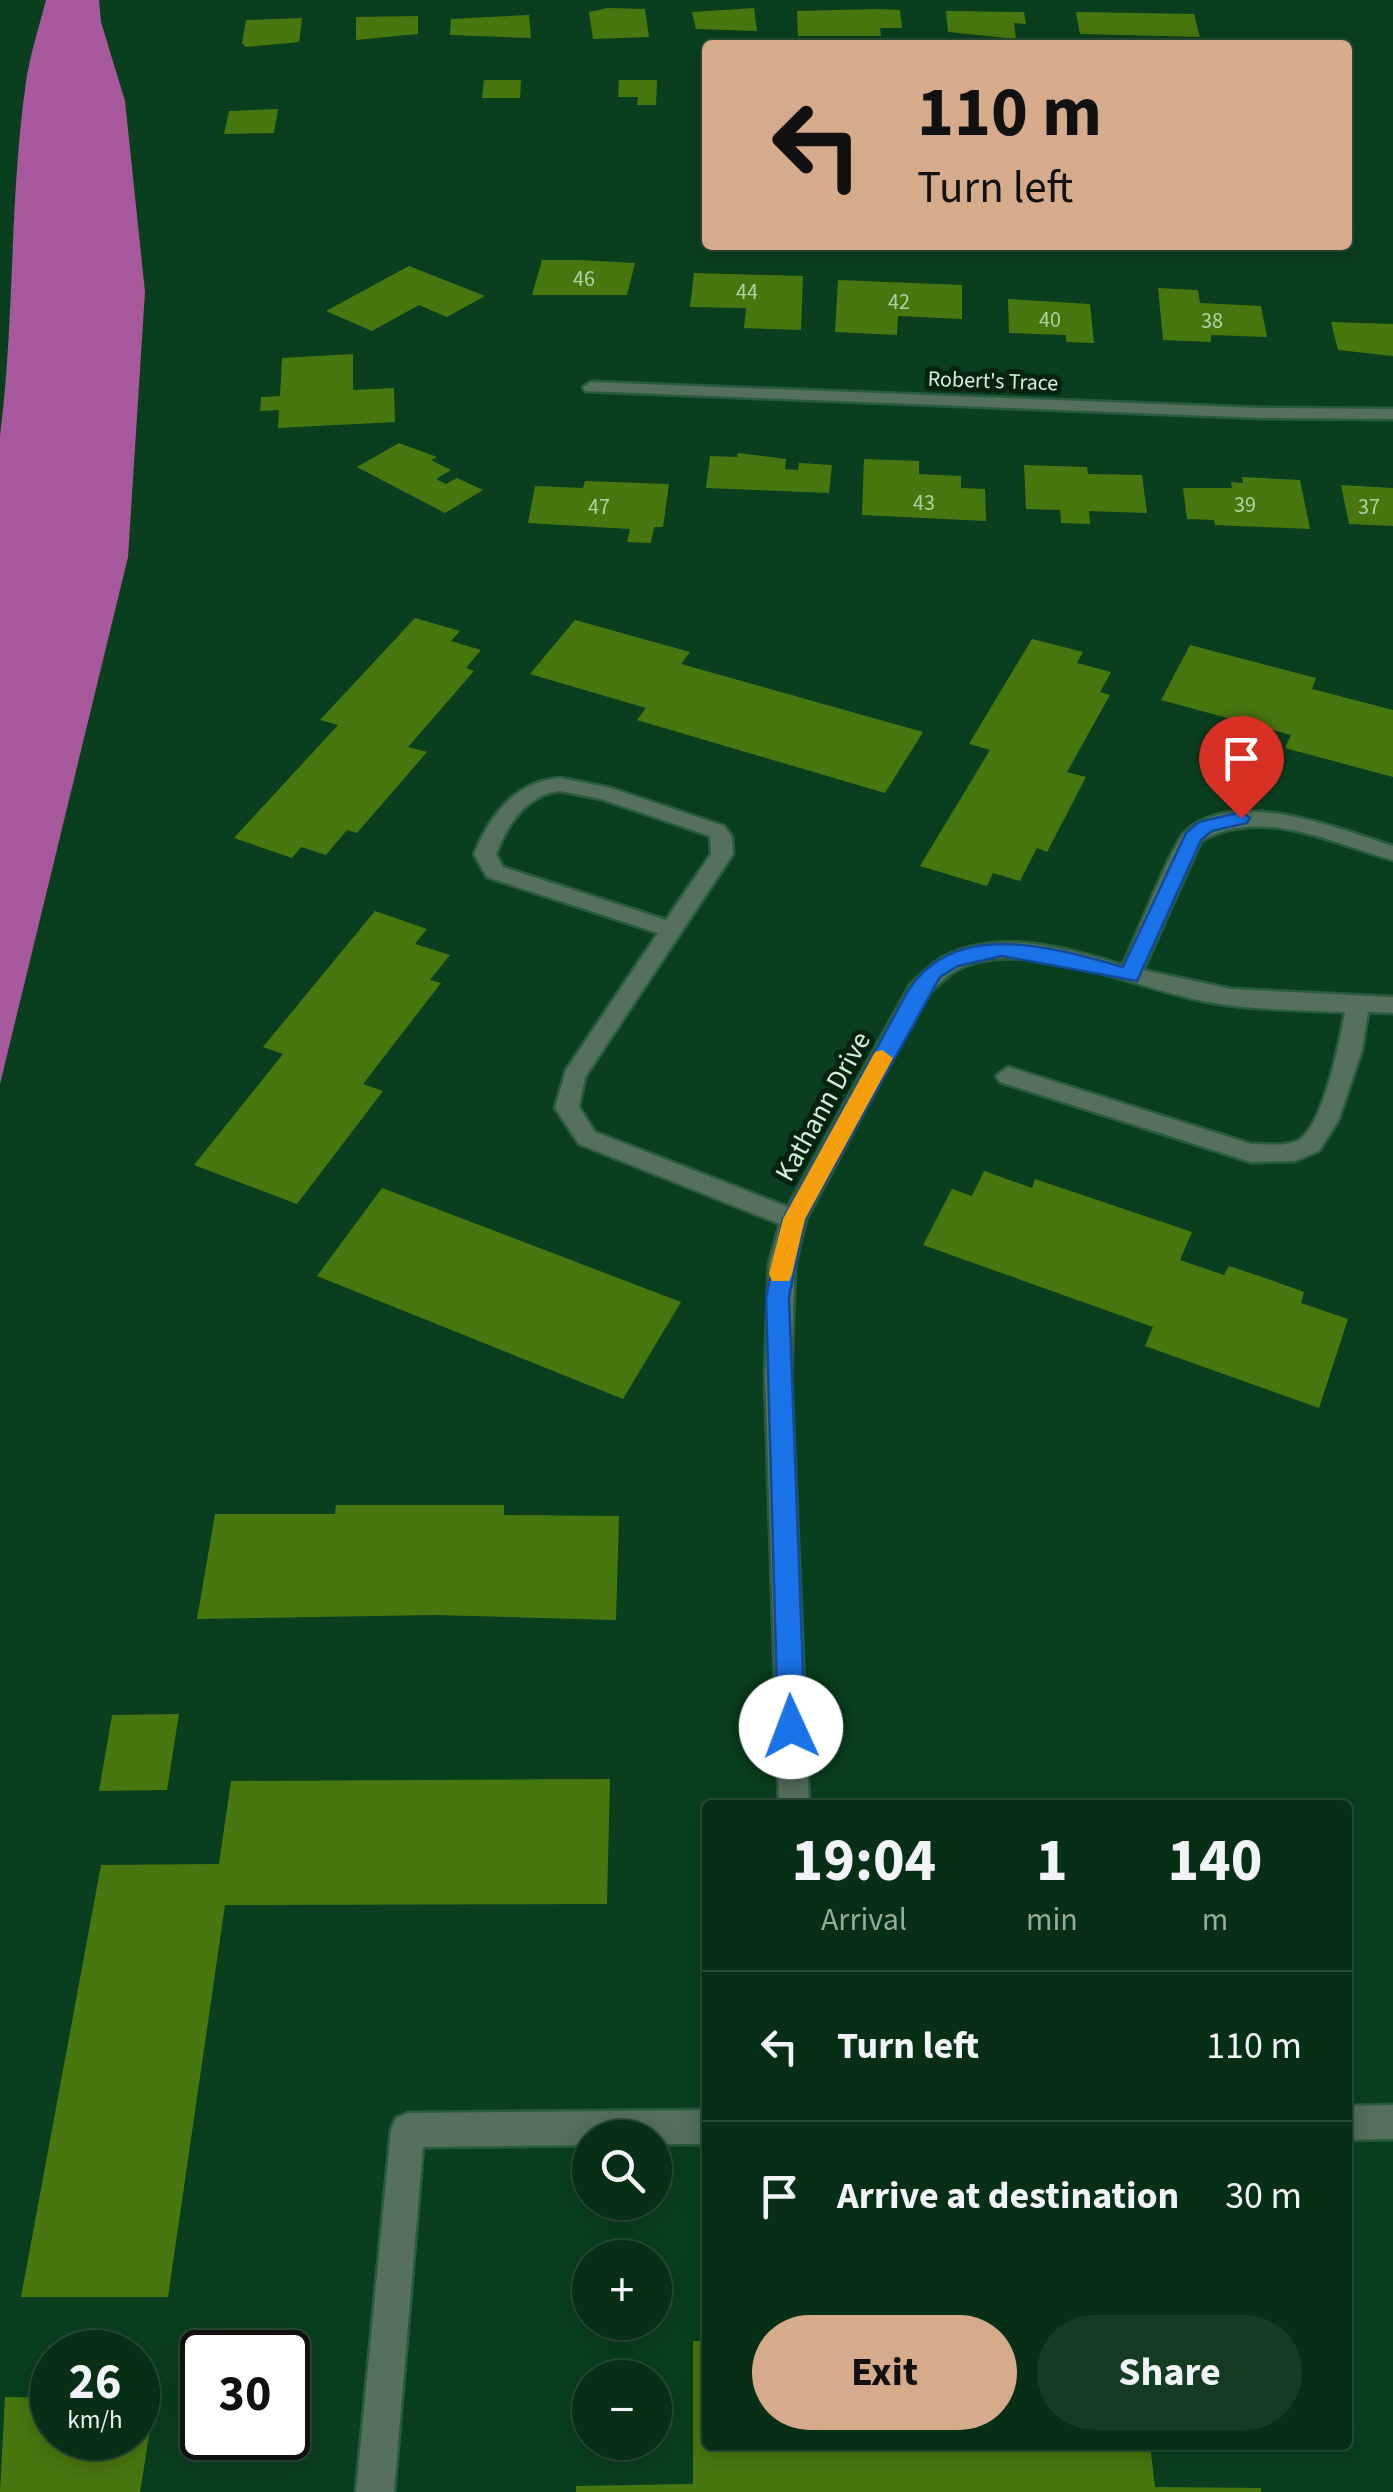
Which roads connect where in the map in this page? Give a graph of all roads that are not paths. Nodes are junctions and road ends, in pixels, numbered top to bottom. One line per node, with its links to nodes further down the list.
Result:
1 (591, 388): 2 (street, Robert's Trace)
2 (1393, 414)
3 (1393, 853): 5 (street)
4 (669, 930): 4 (street); 9 (street)
5 (1130, 976): 6 (street, Kathann Drive); 9 (street, Kathann Drive)
6 (1358, 1004): 7 (street, Kathann Drive); 8 (street)
7 (1393, 1005)
8 (1008, 1076)
9 (794, 1219): 10 (street, Kathann Drive)
10 (794, 1800)
11 (1393, 2122): 12 (street)
12 (1352, 2123)
13 (702, 2127): 14 (street)
14 (375, 2492)

